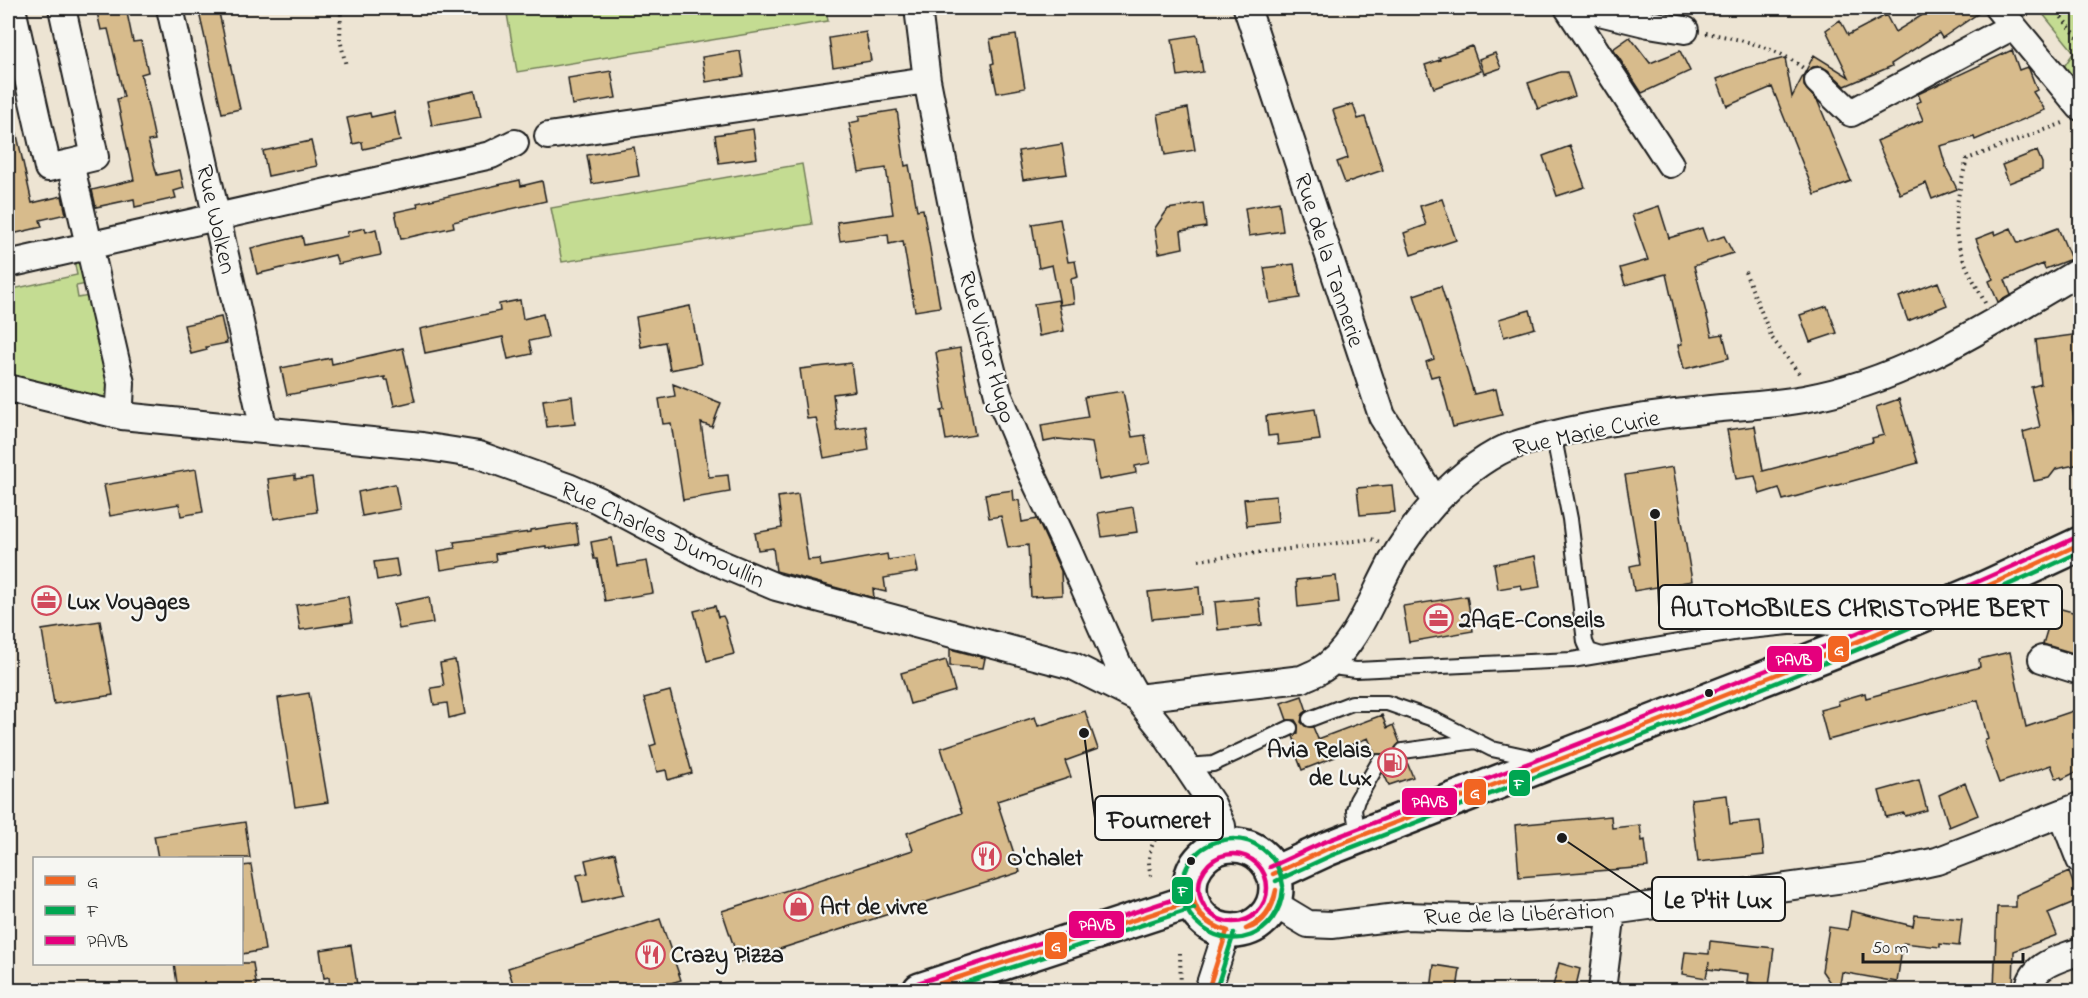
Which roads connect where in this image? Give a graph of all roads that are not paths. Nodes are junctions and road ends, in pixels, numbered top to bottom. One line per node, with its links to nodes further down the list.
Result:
1 (12, 8): 15 (street)
2 (62, 8): 15 (street)
3 (170, 8): 17 (street, Rue Wolken)
4 (918, 8): 10 (street, Rue Victor Hugo)
5 (1247, 8): 25 (street, Rue de la Tannerie)
6 (1568, 8): 16 (street)
7 (1583, 8): 9 (street)
8 (2005, 17): 11 (street); 12 (street)
9 (1685, 30)
10 (927, 80): 13 (street); 32 (street, Rue Victor Hugo)
11 (1818, 81)
12 (2075, 114)
13 (548, 136)
14 (515, 143): 17 (street)
15 (70, 163): 18 (street)
16 (1670, 164)
17 (217, 216): 18 (street); 23 (street, Rue Wolken)
18 (90, 245): 19 (street); 22 (street)
19 (8, 264)
20 (2080, 271): 24 (street, Rue Marie Curie)
21 (8, 388): 22 (street, Rue Charles Dumoullin)
22 (122, 416): 23 (street, Rue Charles Dumoullin)
23 (264, 430): 32 (street, Rue Charles Dumoullin)
24 (1556, 434): 25 (street, Rue Marie Curie); 28 (lane)
25 (1435, 501): 30 (street, Rue Marie Curie)
26 (2080, 544): 27 (main road)
27 (1880, 633): 28 (lane); 37 (main road)
28 (1602, 655): 30 (lane)
29 (2042, 659): 31 (street)
30 (1329, 662): 32 (street, Rue Marie Curie)
31 (2080, 671)
32 (1137, 698): 39 (street, Rue Charles Dumoullin)
33 (1310, 719): 35 (lane)
34 (1290, 728): 39 (lane)
35 (1476, 741): 36 (lane); 37 (lane)
36 (1403, 751)
37 (1552, 761): 41 (main road)
38 (1379, 762): 41 (lane)
39 (1187, 766): 42 (street, Rue Charles Dumoullin)
40 (2071, 810): 43 (street); 46 (street, Rue de la Libération)
41 (1358, 837): 44 (main road)
42 (1224, 846): 44 (main road); 45 (main road)
43 (2080, 860)
44 (1274, 888): 46 (street, Rue de la Libération); 47 (main road)
45 (1192, 901): 47 (main road); 49 (main road)
46 (1612, 911): 51 (street)
47 (1227, 931): 50 (street)
48 (2080, 951): 52 (street)
49 (920, 990)
50 (1208, 990)
51 (1602, 990)
52 (2028, 990)

